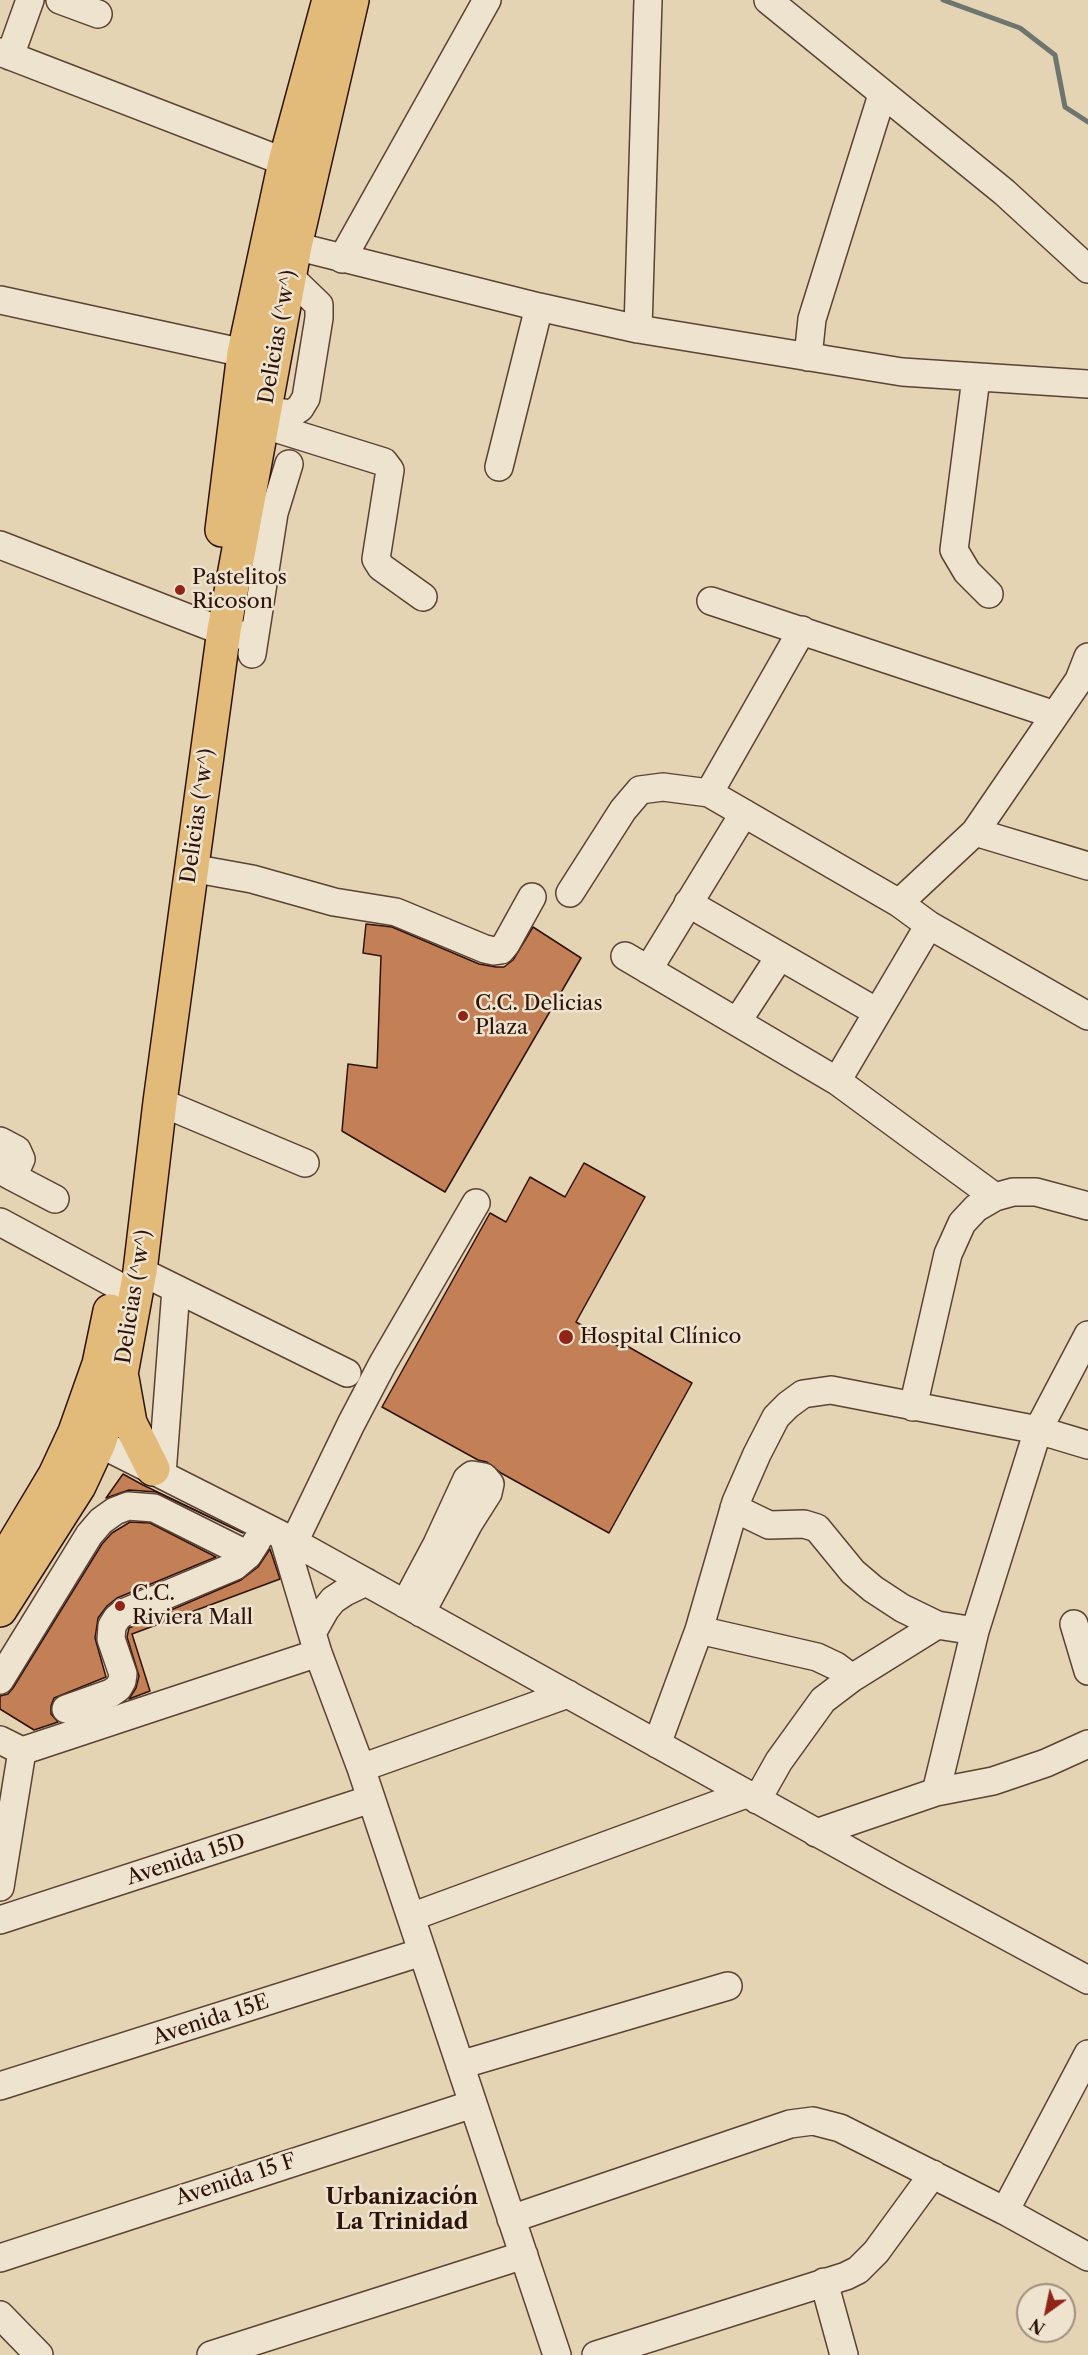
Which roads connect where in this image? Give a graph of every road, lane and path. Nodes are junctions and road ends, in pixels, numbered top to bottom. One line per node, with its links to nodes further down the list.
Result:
1 (30, 0): 9 (street)
2 (60, 0): 8 (street)
3 (329, 0): 11 (main road, Delicias (^w^))
4 (352, 0): 13 (main road, Delicias (^w^))
5 (487, 0): 12 (street)
6 (648, 0): 17 (street)
7 (768, 0): 10 (street)
8 (98, 14)
9 (5, 54): 11 (street)
10 (882, 95): 14 (street); 19 (street)
11 (285, 162): 18 (main road, Delicias (^w^))
12 (342, 259): 13 (street); 16 (street)
13 (292, 261): 22 (main road, Delicias (^w^))
14 (1088, 269)
15 (0, 300): 18 (street)
16 (539, 308): 17 (street); 24 (street)
17 (638, 329): 19 (street)
18 (244, 353): 31 (main road, Delicias (^w^))
19 (808, 357): 20 (street)
20 (976, 378): 21 (street); 27 (street)
21 (1088, 384)
22 (263, 417): 25 (main road, Delicias (^w^)); 28 (street)
23 (289, 464): 25 (street)
24 (499, 467)
25 (261, 507): 31 (main road, Delicias (^w^))
26 (0, 545): 31 (street)
27 (989, 594)
28 (423, 597)
29 (711, 602): 30 (street)
30 (802, 630): 33 (street); 34 (street)
31 (235, 636): 38 (main road, Delicias (^w^)); 60 (main road, Delicias (^w^))
32 (1088, 657): 33 (street)
33 (1055, 715): 36 (street)
34 (709, 794): 35 (street); 39 (street)
35 (744, 813): 41 (street); 42 (street)
36 (975, 832): 37 (street); 42 (street)
37 (1088, 866)
38 (191, 868): 40 (street); 51 (main road, Delicias (^w^))
39 (570, 892)
40 (532, 897)
41 (688, 903): 45 (street); 46 (street)
42 (899, 903): 43 (street)
43 (929, 926): 47 (street); 48 (street)
44 (625, 956): 46 (street)
45 (780, 956): 47 (street); 49 (street)
46 (648, 970): 49 (street)
47 (877, 1012): 50 (street)
48 (1088, 1017)
49 (737, 1022): 50 (street)
50 (837, 1081): 55 (street)
51 (160, 1102): 53 (street); 60 (main road, Delicias (^w^))
52 (0, 1141): 54 (street)
53 (305, 1163)
54 (6, 1173): 56 (street)
55 (995, 1197): 58 (street); 65 (street)
56 (55, 1199)
57 (476, 1203): 71 (street)
58 (1088, 1206)
59 (0, 1222): 60 (street)
60 (128, 1277): 61 (street); 63 (main road, Delicias (^w^)); 67 (main road, Delicias (^w^))
61 (176, 1289): 64 (street); 69 (street)
62 (1088, 1335): 66 (street)
63 (121, 1374): 67 (main road, Delicias (^w^)); 69 (main road)
64 (347, 1374)
65 (913, 1407): 66 (street); 70 (street)
66 (1038, 1430): 68 (street); 79 (street)
67 (87, 1437): 69 (street); 73 (main road, Delicias (^w^)); 75 (main road, Delicias (^w^))
68 (1088, 1445)
69 (158, 1471): 71 (street)
70 (734, 1508): 77 (street); 78 (street)
71 (281, 1535): 72 (street); 74 (street); 80 (street)
72 (248, 1555): 83 (street); 85 (street)
73 (0, 1567)
74 (366, 1582): 80 (street); 84 (street)
75 (0, 1610)
76 (1074, 1624): 81 (street)
77 (937, 1625): 79 (street); 82 (street)
78 (699, 1630): 82 (street); 87 (street)
79 (975, 1631): 90 (street)
80 (315, 1643): 88 (street); 89 (street)
81 (1088, 1671)
82 (852, 1678): 91 (street)
83 (0, 1680)
84 (567, 1694): 87 (street); 89 (street)
85 (66, 1709)
86 (1088, 1743): 90 (street)
87 (657, 1744): 91 (street)
88 (11, 1746): 94 (street)
89 (361, 1768): 92 (street)
90 (936, 1792): 93 (street)
91 (752, 1797): 93 (street); 95 (street)
92 (371, 1799): 95 (street); 96 (street, Avenida 15D)
93 (816, 1833): 98 (street)
94 (0, 1887)
95 (411, 1917): 97 (street)
96 (0, 1920)
97 (422, 1952): 101 (street); 102 (street, Avenida 15E)
98 (1088, 1980)
99 (728, 1986): 101 (street)
100 (1088, 2054): 105 (street)
101 (460, 2065): 103 (street)
102 (0, 2086)
103 (473, 2104): 106 (street); 109 (street, Avenida 15 F)
104 (933, 2174): 105 (street); 106 (street); 110 (street)
105 (1005, 2211): 108 (street)
106 (512, 2219): 107 (street)
107 (524, 2255): 113 (street); 114 (street)
108 (1088, 2257)
109 (0, 2258)
110 (824, 2282): 115 (street); 116 (street)
111 (0, 2315): 112 (street)
112 (39, 2355)
113 (212, 2355)
114 (557, 2355)
115 (596, 2355)
116 (844, 2355)

